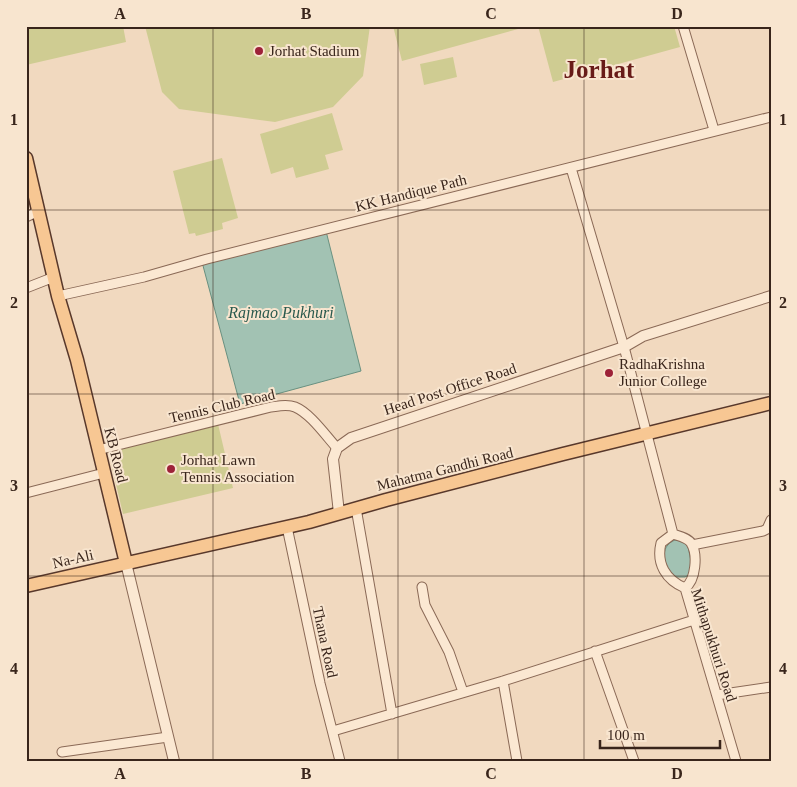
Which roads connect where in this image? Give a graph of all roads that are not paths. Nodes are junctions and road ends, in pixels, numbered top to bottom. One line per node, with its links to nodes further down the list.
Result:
1 (683, 26): 3 (street)
2 (771, 117): 3 (street, KK Handique Path)
3 (714, 130): 5 (street, KK Handique Path)
4 (26, 160): 6 (main road, KB Road)
5 (572, 168): 10 (street, KK Handique Path); 14 (street)
6 (39, 211): 7 (street); 8 (main road, KB Road)
7 (26, 217)
8 (54, 277): 9 (street); 10 (main road, KB Road)
9 (26, 288)
10 (58, 296): 18 (main road, KB Road)
11 (771, 296): 13 (street, Head Post Office Road)
12 (771, 301): 13 (street, Head Post Office Road)
13 (638, 340): 14 (street, Head Post Office Road)
14 (624, 347): 16 (street); 17 (street, Head Post Office Road)
15 (771, 403): 16 (main road, Mahatma Gandhi Road)
16 (646, 434): 21 (main road, Mahatma Gandhi Road); 25 (street)
17 (337, 448): 18 (street, Tennis Club Road); 22 (street)
18 (98, 450): 19 (main road, KB Road)
19 (104, 473): 20 (street); 27 (main road, KB Road)
20 (26, 492)
21 (356, 508): 22 (main road, Mahatma Gandhi Road); 37 (street)
22 (339, 513): 24 (main road, Mahatma Gandhi Road)
23 (771, 520): 26 (street)
24 (287, 527): 27 (main road, Mahatma Gandhi Road); 38 (street, Thana Road)
25 (674, 534): 26 (street); 30 (street, Mithapukhuri Road)
26 (692, 545): 30 (street)
27 (126, 563): 28 (main road, Na-Ali); 39 (street, KB Road)
28 (26, 586)
29 (422, 588): 35 (street)
30 (685, 588): 31 (street, Mithapukhuri Road)
31 (694, 620): 32 (street); 36 (street, Mithapukhuri Road)
32 (595, 651): 33 (street); 44 (street)
33 (503, 680): 35 (street); 43 (street)
34 (771, 687): 36 (street)
35 (463, 692): 37 (street)
36 (717, 696): 45 (street, Mithapukhuri Road)
37 (392, 714): 38 (street)
38 (333, 731): 42 (street, Thana Road)
39 (168, 737): 40 (street); 41 (street, KB Road)
40 (62, 752)
41 (174, 761)
42 (340, 761)
43 (517, 761)
44 (634, 761)
45 (736, 761)

